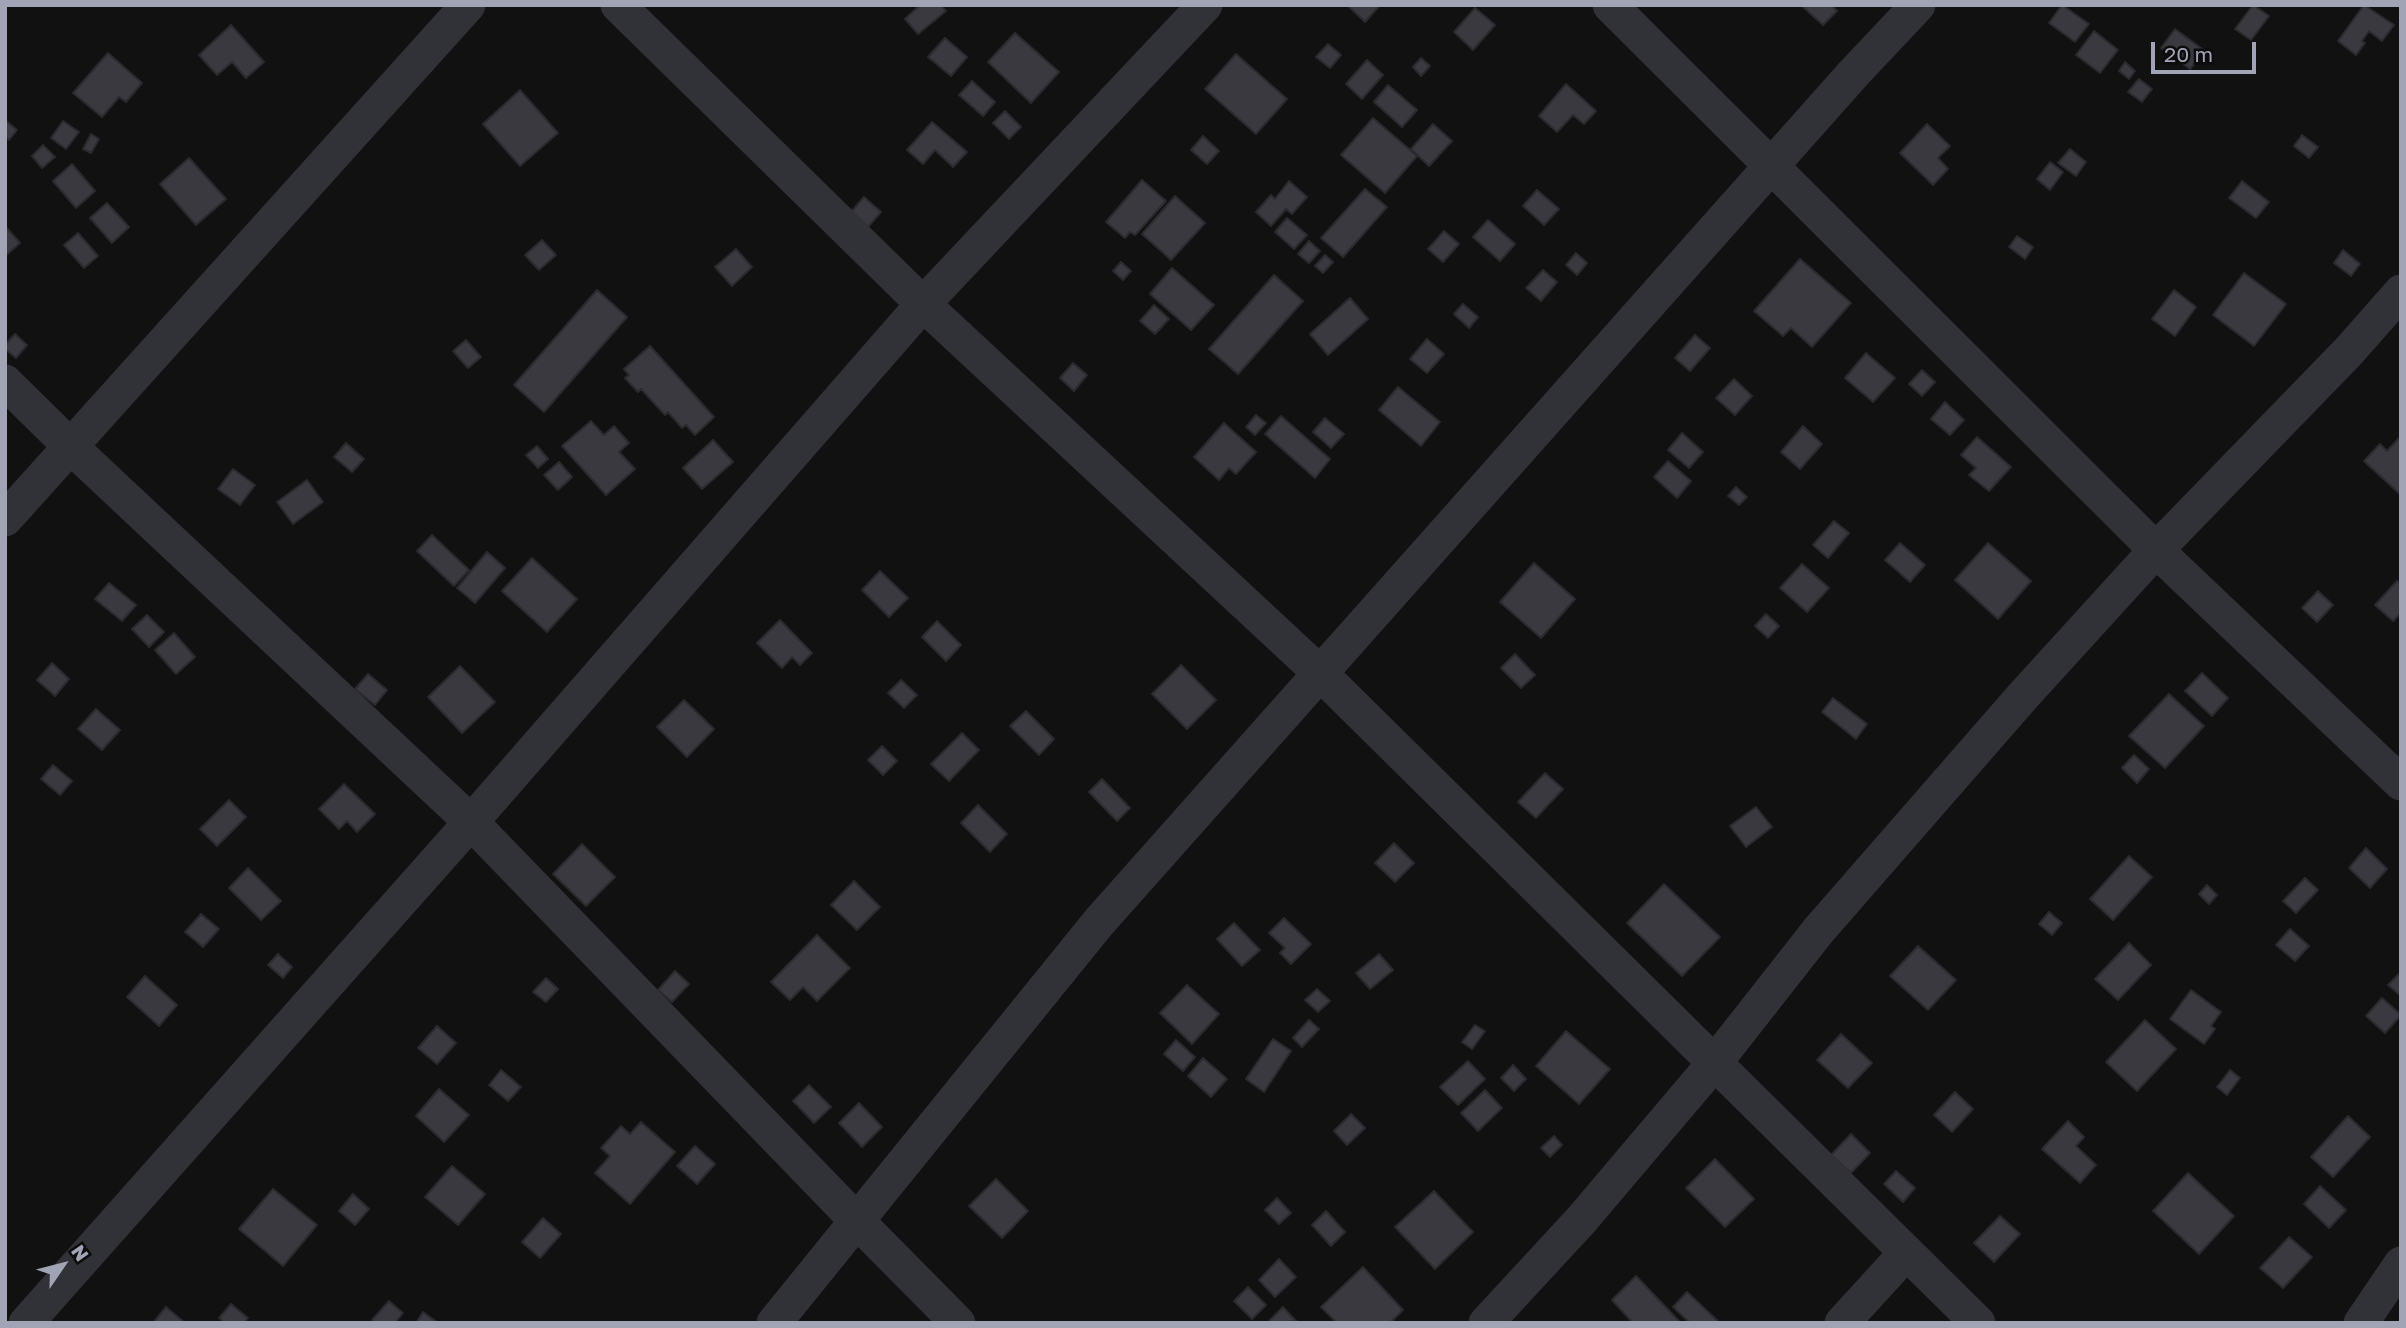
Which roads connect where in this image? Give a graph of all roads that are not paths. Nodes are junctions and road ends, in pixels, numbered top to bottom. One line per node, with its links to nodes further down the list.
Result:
1 (468, 5): 10 (street)
2 (618, 5): 8 (street)
3 (1205, 5): 8 (street)
4 (1610, 5): 6 (street)
5 (1918, 5): 6 (street)
6 (1773, 167): 12 (street); 13 (street)
7 (2401, 292): 12 (street)
8 (923, 304): 13 (street); 15 (street)
9 (5, 382): 10 (street)
10 (70, 446): 11 (street); 15 (street)
11 (5, 519)
12 (2156, 550): 14 (street); 16 (street)
13 (1321, 674): 16 (street); 17 (street)
14 (2401, 783)
15 (471, 822): 17 (street); 22 (street)
16 (1716, 1061): 18 (street); 25 (street)
17 (858, 1222): 23 (street); 24 (street)
18 (1906, 1253): 26 (street); 27 (street)
19 (2401, 1264): 28 (street)
20 (5, 1315): 21 (street)
21 (14, 1323)
22 (26, 1323)
23 (774, 1323)
24 (958, 1323)
25 (1486, 1323)
26 (1842, 1323)
27 (1979, 1323)
28 (2361, 1323)

